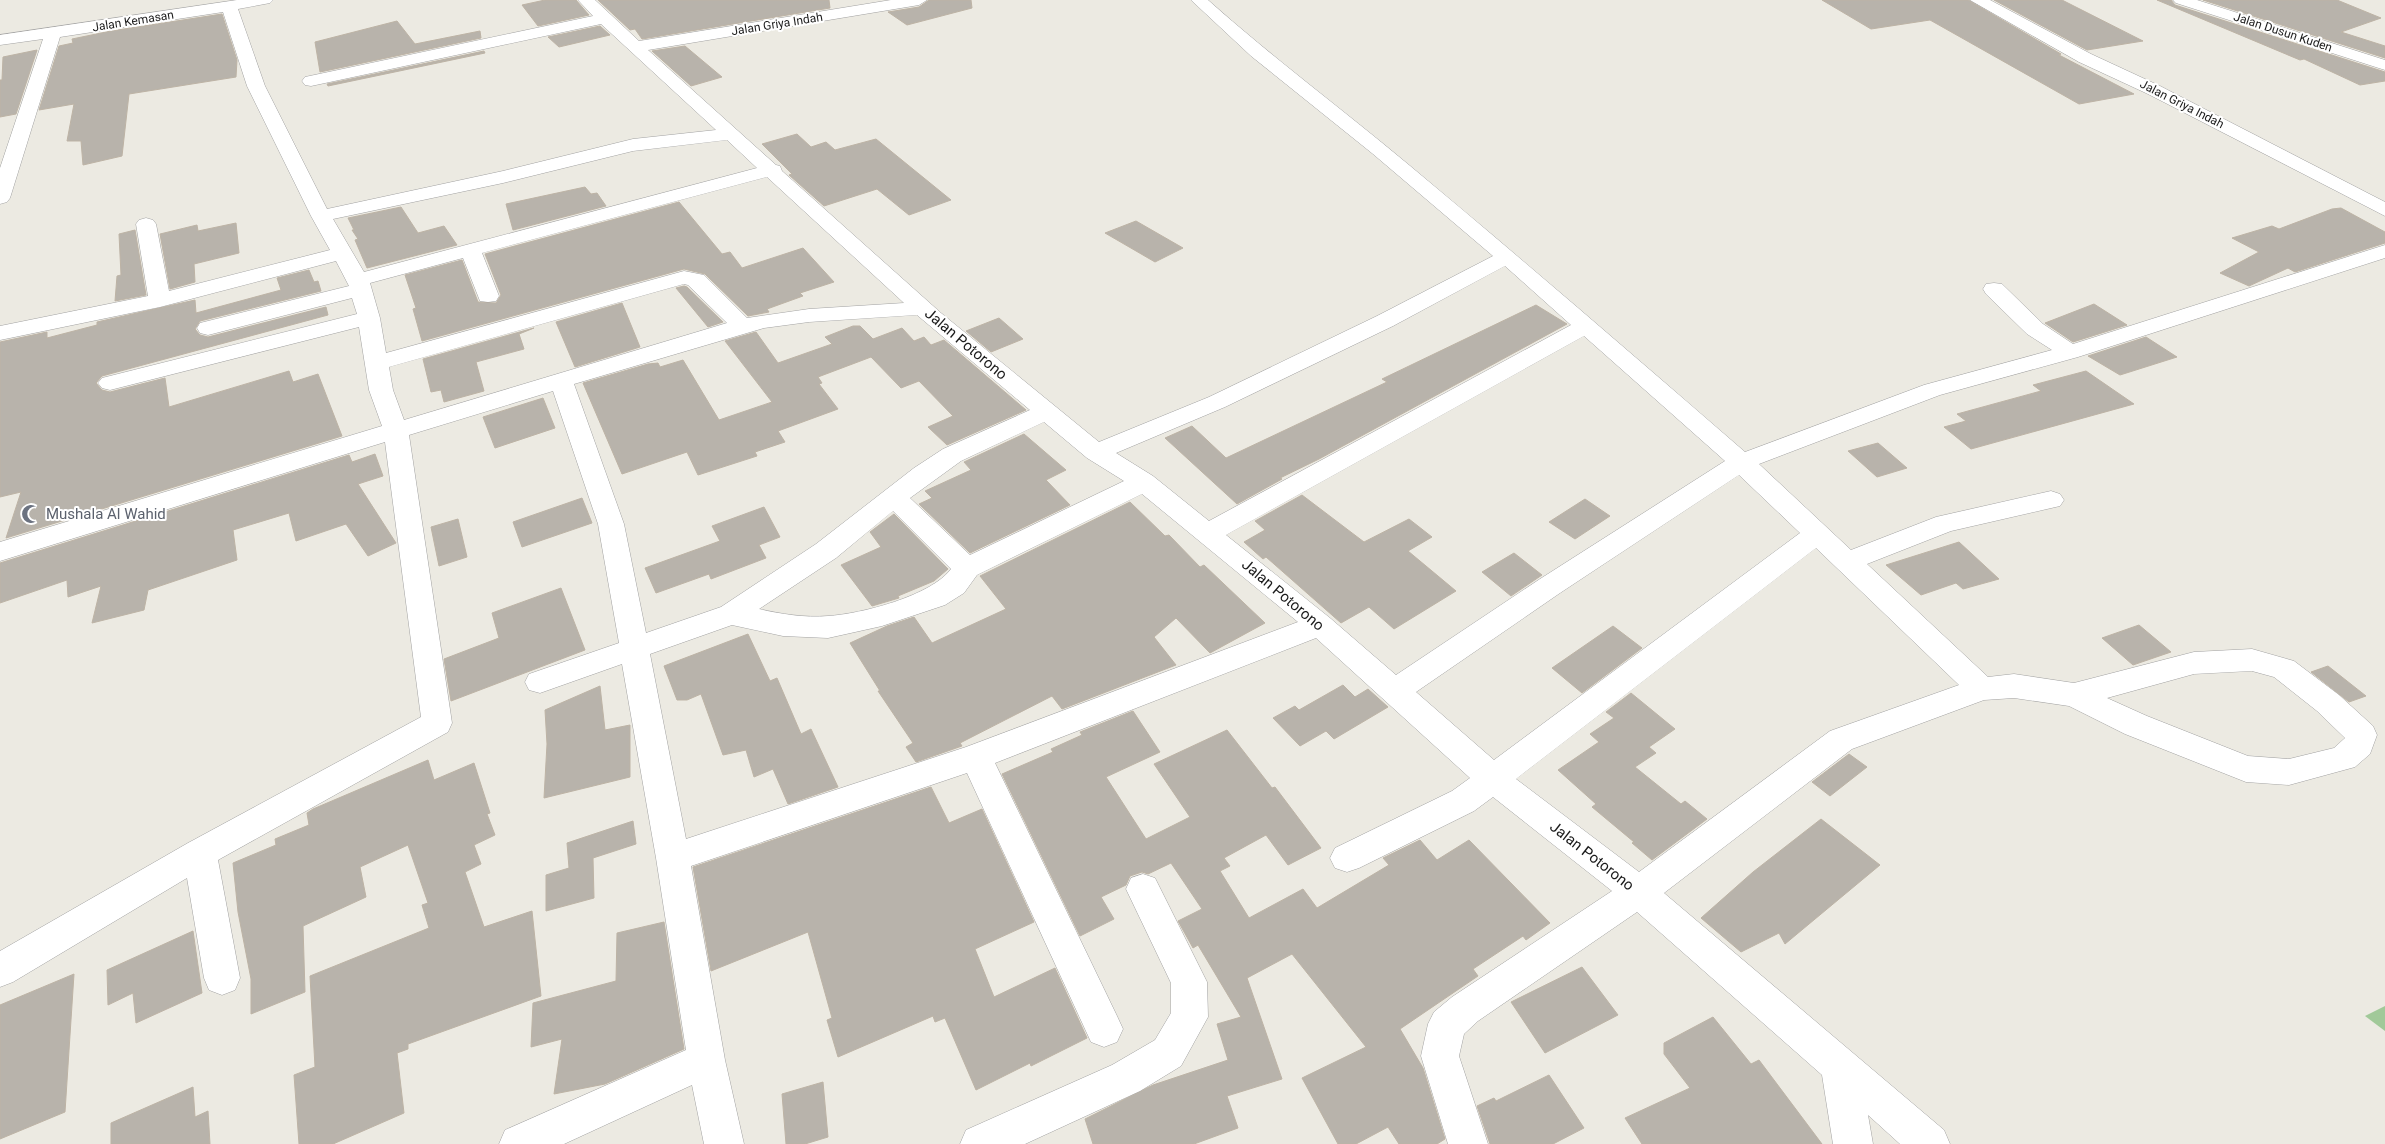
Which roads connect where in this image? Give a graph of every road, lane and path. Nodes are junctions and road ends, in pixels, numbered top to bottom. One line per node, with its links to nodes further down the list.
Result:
1 (265, 0): 7 (street, Jalan Kemasan)
2 (586, 0): 9 (street, Jalan Potorono)
3 (920, 0): 12 (street, Jalan Griya Indah)
4 (1199, 0): 24 (street)
5 (1978, 0): 18 (street, Jalan Griya Indah)
6 (2181, 0): 13 (street, Jalan Dusun Kuden)
7 (229, 6): 8 (street, Jalan Kemasan); 19 (street)
8 (178, 7): 10 (street, Jalan Kemasan)
9 (605, 18): 12 (street, Jalan Potorono); 14 (street)
10 (53, 33): 11 (street, Jalan Kemasan); 17 (street)
11 (0, 40)
12 (635, 48): 15 (street, Jalan Potorono)
13 (2385, 65)
14 (311, 81)
15 (732, 134): 16 (street, Jalan Potorono); 19 (street)
16 (773, 170): 21 (street); 29 (street, Jalan Potorono)
17 (0, 196)
18 (2385, 210)
19 (321, 216): 23 (street)
20 (146, 224): 28 (street)
21 (470, 249): 25 (street); 27 (street)
22 (2385, 251): 35 (street)
23 (342, 253): 25 (street); 28 (street)
24 (1506, 257): 32 (street); 41 (street)
25 (359, 285): 30 (street); 33 (street)
26 (1994, 289): 35 (street)
27 (488, 296)
28 (160, 300): 34 (street)
29 (923, 308): 31 (street); 39 (street, Jalan Potorono)
30 (369, 318): 36 (street); 38 (street)
31 (742, 326): 36 (street); 37 (street)
32 (1586, 326): 42 (street); 46 (street)
33 (208, 328)
34 (0, 333)
35 (2070, 352): 42 (street)
36 (376, 363): 40 (street)
37 (561, 380): 40 (street); 53 (street)
38 (110, 383)
39 (1048, 411): 41 (street, Jalan Potorono); 44 (street)
40 (396, 430): 48 (street); 60 (street)
41 (1096, 452): 43 (street, Jalan Potorono)
42 (1741, 462): 47 (street); 56 (street)
43 (1144, 482): 46 (street, Jalan Potorono); 50 (street)
44 (894, 497): 50 (street); 51 (street)
45 (2051, 500): 49 (street)
46 (1208, 533): 52 (street, Jalan Potorono)
47 (1816, 534): 49 (street); 59 (street)
48 (0, 552)
49 (1846, 562): 55 (street)
50 (967, 568): 51 (street)
51 (731, 614): 53 (street)
52 (1320, 626): 56 (street, Jalan Potorono); 58 (street)
53 (633, 650): 54 (street); 61 (street)
54 (540, 682)
55 (1982, 689): 57 (street); 64 (street)
56 (1394, 692): 59 (street, Jalan Potorono)
57 (2074, 695): 57 (street)
58 (976, 757): 61 (street); 67 (street)
59 (1492, 778): 62 (street); 64 (street, Jalan Potorono)
60 (200, 853): 65 (street); 66 (street)
61 (673, 858): 68 (street)
62 (1347, 858)
63 (1143, 889): 72 (street)
64 (1639, 892): 69 (street, Jalan Potorono); 73 (street)
65 (0, 970)
66 (222, 978)
67 (1104, 1029)
68 (706, 1060): 70 (street); 71 (street)
69 (1840, 1066): 74 (street); 75 (street, Jalan Potorono)
70 (519, 1144)
71 (724, 1144)
72 (980, 1144)
73 (1468, 1144)
74 (1853, 1144)
75 (1930, 1144)

